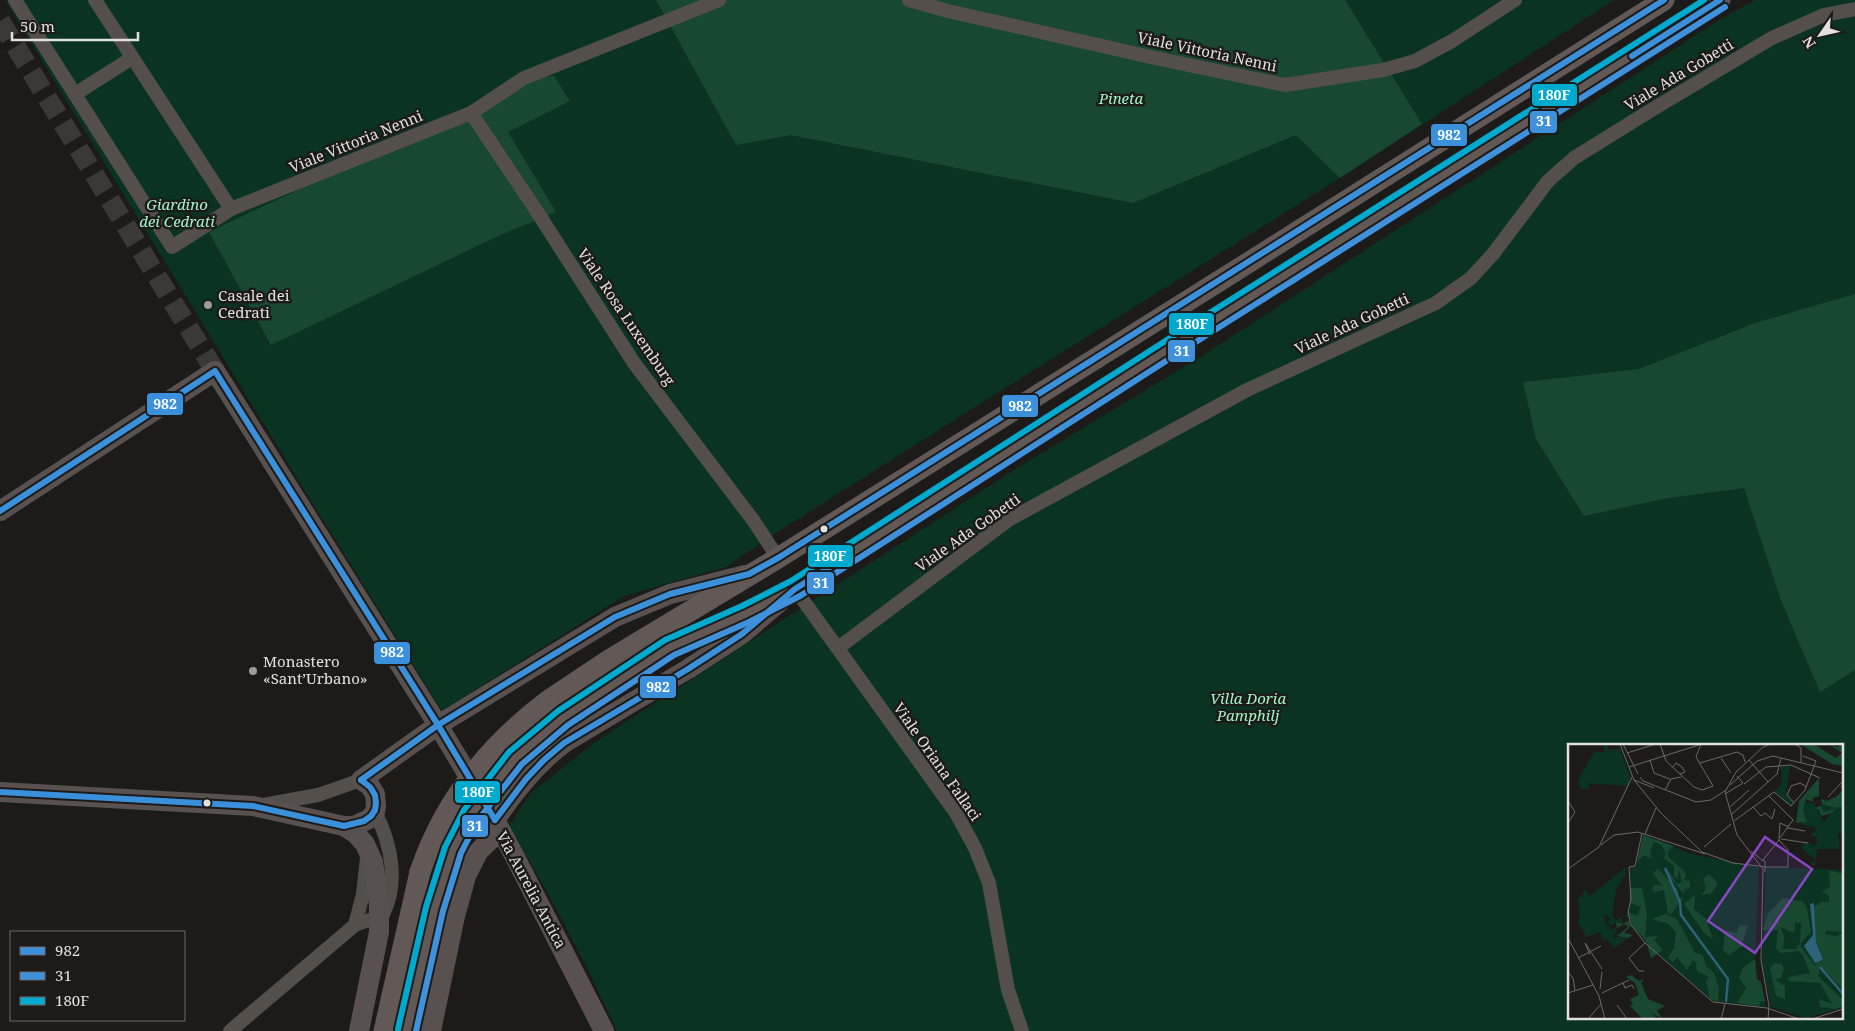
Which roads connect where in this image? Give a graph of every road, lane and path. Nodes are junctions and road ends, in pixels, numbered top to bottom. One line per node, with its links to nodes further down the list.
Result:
1 (16, 0): 10 (street)
2 (94, 0): 9 (street)
3 (719, 0): 11 (street, Viale Vittoria Nenni)
4 (909, 0): 5 (street, Viale Vittoria Nenni)
5 (1515, 0)
6 (1664, 0): 14 (main road)
7 (1720, 0): 16 (main road)
8 (1855, 9): 17 (street, Viale Ada Gobetti)
9 (132, 58): 10 (street); 12 (street)
10 (75, 94): 12 (street, Viale Vittoria Nenni)
11 (471, 113): 12 (street, Viale Vittoria Nenni); 14 (street, Viale Rosa Luxemburg)
12 (231, 209)
13 (0, 511): 18 (main road, Via Aurelia Antica)
14 (778, 558): 15 (main road)
15 (749, 574): 18 (main road); 30 (main road, bridge)
16 (795, 589): 17 (street, Viale Oriana Fallaci); 24 (main road); 31 (main road, bridge)
17 (838, 648): 34 (street, Viale Oriana Fallaci)
18 (438, 725): 19 (main road); 24 (main road, Via Aurelia Antica)
19 (361, 780): 21 (street); 22 (main road)
20 (0, 792): 21 (main road)
21 (253, 806): 23 (main road)
22 (375, 812): 23 (main road); 26 (street)
23 (344, 826): 25 (main road)
24 (498, 826): 32 (main road); 33 (main road, Via Aurelia Antica)
25 (368, 849): 26 (main road); 27 (street)
26 (380, 920): 27 (street); 29 (main road)
27 (355, 925): 28 (street)
28 (230, 1031)
29 (359, 1031)
30 (384, 1031)
31 (407, 1031)
32 (431, 1031)
33 (604, 1031)
34 (1022, 1031)

